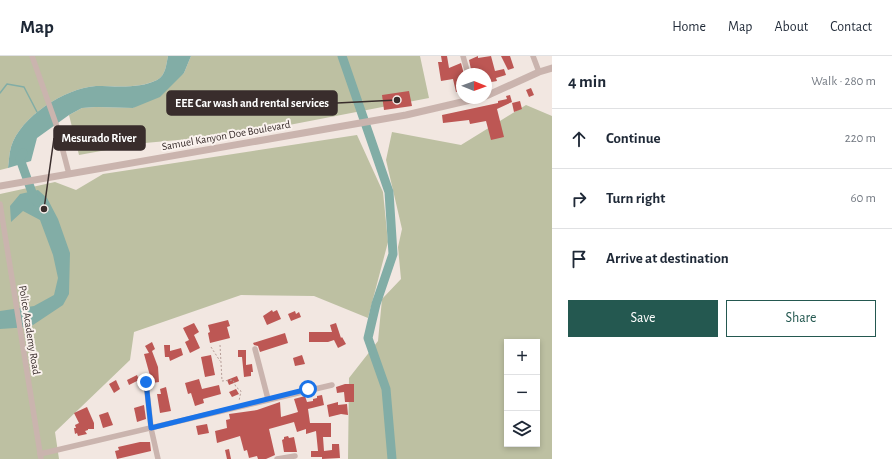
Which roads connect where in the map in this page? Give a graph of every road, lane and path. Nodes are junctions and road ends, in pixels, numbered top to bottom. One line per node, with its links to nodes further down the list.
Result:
1 (32, 56): 9 (street)
2 (463, 56): 4 (street)
3 (533, 56): 6 (street)
4 (466, 68)
5 (552, 68): 6 (street)
6 (538, 72): 7 (street)
7 (492, 93)
8 (456, 102): 9 (street, Samuel Kanyon Doe Boulevard)
9 (69, 174): 10 (street, Samuel Kanyon Doe Boulevard)
10 (3, 185)
11 (0, 204): 22 (street, Police Academy Road)
12 (220, 345): 15 (path)
13 (211, 347): 15 (path)
14 (255, 349): 18 (street)
15 (221, 362): 19 (path)
16 (146, 382): 20 (street)
17 (332, 384): 18 (street)
18 (268, 399): 19 (street)
19 (238, 407): 20 (street)
20 (151, 428): 22 (street); 23 (street)
21 (295, 456): 24 (street)
22 (40, 457)
23 (158, 459)
24 (277, 459)

